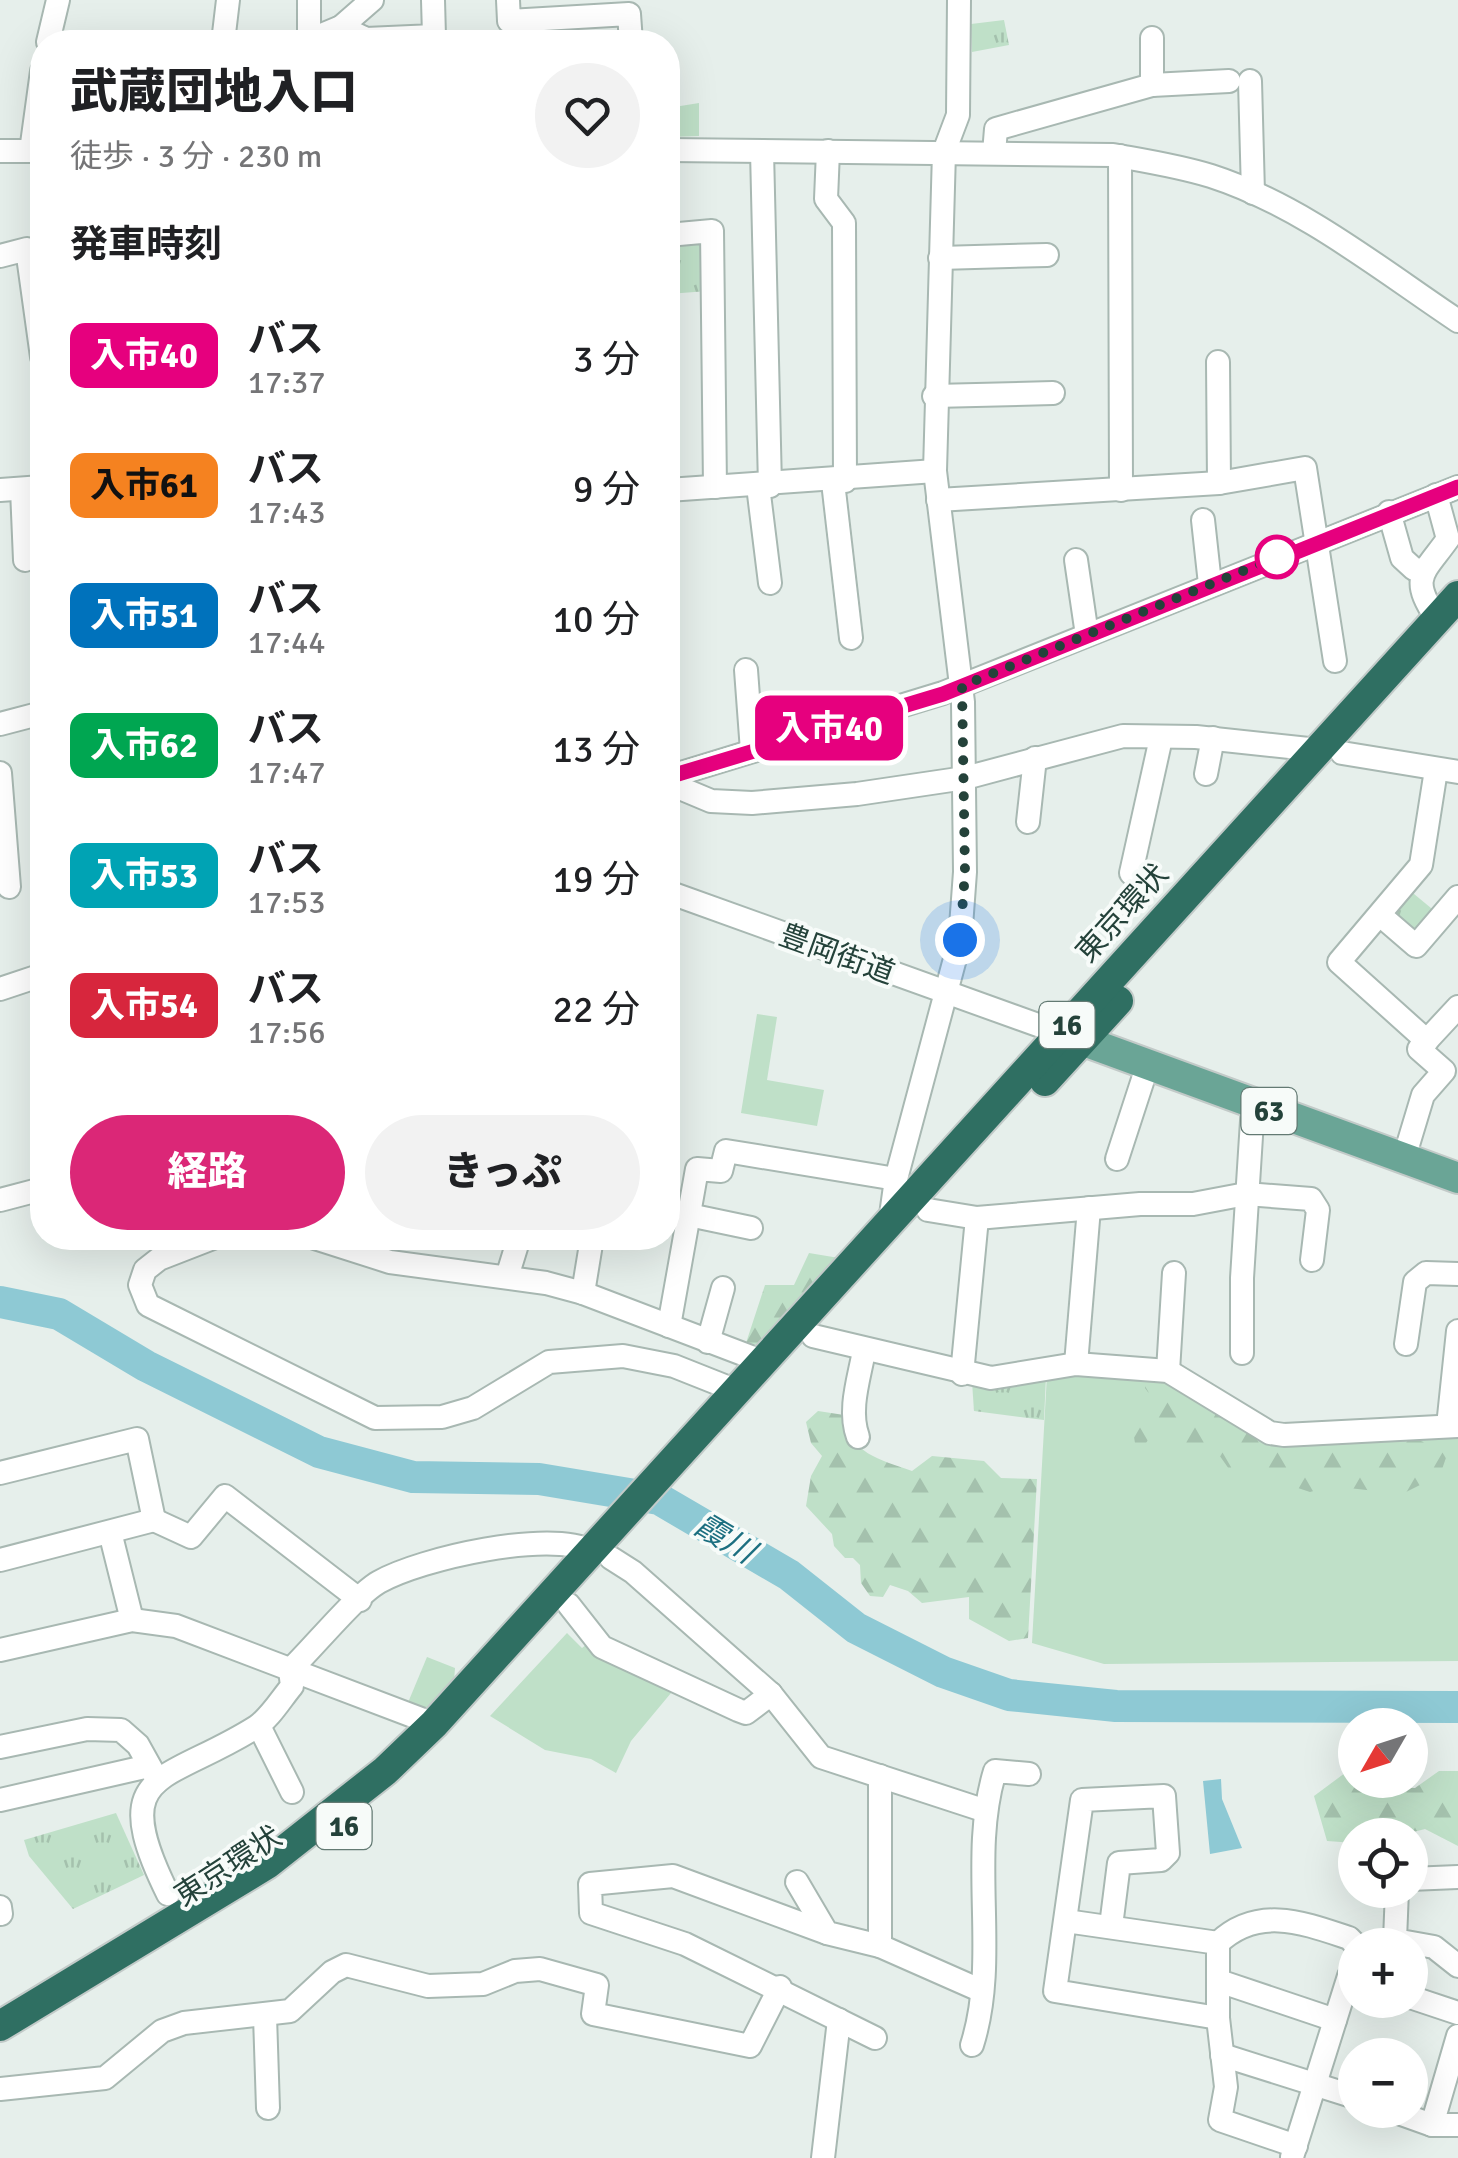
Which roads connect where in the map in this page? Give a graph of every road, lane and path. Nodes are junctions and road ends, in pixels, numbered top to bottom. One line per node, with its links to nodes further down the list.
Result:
1 (58, 0): 11 (street)
2 (228, 0): 12 (street)
3 (309, 0): 13 (street)
4 (372, 0): 10 (street)
5 (433, 0): 16 (street)
6 (508, 0): 9 (street)
7 (959, 0): 24 (street)
8 (624, 7): 9 (street)
9 (587, 8)
10 (341, 28): 14 (street); 15 (street)
11 (51, 30)
12 (224, 30)
13 (308, 30)
14 (336, 30)
15 (346, 30)
16 (434, 30)
17 (1152, 38): 18 (street)
18 (1152, 85): 25 (street); 27 (street)
19 (30, 146): 22 (street)
20 (680, 150): 21 (street)
21 (762, 150): 23 (street); 41 (street)
22 (0, 151)
23 (828, 151): 24 (street); 38 (street)
24 (944, 152): 25 (street); 31 (street)
25 (994, 153): 26 (street)
26 (1120, 156): 27 (street); 44 (street)
27 (1253, 194): 33 (street)
28 (680, 233): 40 (street)
29 (0, 256): 32 (street)
30 (1047, 256): 31 (street)
31 (940, 258): 36 (street)
32 (30, 276)
33 (1458, 320)
34 (1218, 362): 39 (street)
35 (1053, 393): 36 (street)
36 (934, 396): 37 (street)
37 (935, 471): 38 (street); 46 (street)
38 (839, 481): 41 (street); 58 (street)
39 (1218, 482): 44 (street); 49 (street)
40 (715, 486): 41 (street); 43 (street)
41 (764, 486): 53 (street)
42 (22, 489): 50 (street)
43 (680, 489)
44 (1121, 490): 46 (street)
45 (1447, 491): 47 (street); 52 (street)
46 (938, 500): 61 (street)
47 (1389, 512): 49 (street); 52 (street)
48 (1203, 520): 54 (street)
49 (1318, 540): 54 (street); 59 (street)
50 (25, 560)
51 (1076, 560): 57 (street)
52 (1421, 570): 56 (street)
53 (770, 583)
54 (1210, 584): 57 (street)
55 (1458, 596): 56 (highway, 東京環状 / 16)
56 (1447, 622): 68 (highway, 東京環状 / 16)
57 (1086, 635): 61 (street)
58 (851, 638)
59 (1335, 661)
60 (746, 670): 67 (street)
61 (962, 686): 67 (street); 74 (street)
62 (0, 715): 64 (street)
63 (30, 716): 64 (street)
64 (0, 724)
65 (1162, 738): 66 (street); 69 (street); 77 (street)
66 (1213, 738): 68 (street); 72 (street)
67 (752, 751): 73 (street)
68 (1330, 752): 70 (street); 86 (highway, 東京環状 / 16)
69 (1035, 758): 74 (street); 76 (street)
70 (1447, 771): 81 (street)
71 (0, 773): 78 (street)
72 (1206, 774)
73 (680, 776)
74 (965, 778): 75 (street); 84 (street)
75 (680, 786)
76 (1028, 822)
77 (1131, 873)
78 (9, 887)
79 (680, 896): 84 (street, 豊岡街道)
80 (1458, 897): 81 (street)
81 (1380, 916): 87 (street)
82 (30, 979): 83 (street)
83 (0, 988)
84 (946, 994): 86 (street, 豊岡街道); 93 (street)
85 (1458, 1006): 87 (street)
86 (1071, 1037): 88 (main road, 豊岡街道 / 63); 98 (highway, 東京環状 / 16); 101 (highway, 東京環状 / 16)
87 (1427, 1041): 90 (street)
88 (1147, 1066): 89 (main road, 豊岡街道 / 63); 91 (street)
89 (1252, 1105): 90 (main road, 豊岡街道 / 63); 95 (street)
90 (1404, 1158): 92 (main road, 豊岡街道 / 63)
91 (1117, 1159)
92 (1458, 1178)
93 (896, 1179): 99 (street); 101 (street)
94 (30, 1191): 96 (street)
95 (1246, 1194): 97 (street); 107 (street); 119 (street)
96 (0, 1200)
97 (1089, 1208): 100 (street); 121 (street)
98 (928, 1210): 100 (street); 115 (highway, 東京環状 / 16)
99 (689, 1216): 102 (street); 113 (street)
100 (977, 1218): 123 (street)
101 (889, 1226): 120 (highway, 東京環状 / 16)
102 (751, 1228)
103 (182, 1250): 124 (street)
104 (352, 1250): 110 (street)
105 (515, 1250): 110 (street)
106 (590, 1250): 112 (street)
107 (1312, 1260)
108 (1174, 1273): 122 (street)
109 (1458, 1274): 117 (street)
110 (507, 1277): 112 (street)
111 (723, 1288): 116 (street)
112 (584, 1293): 113 (street)
113 (669, 1326): 116 (street)
114 (1458, 1331): 125 (street)
115 (813, 1336): 118 (street); 127 (highway, 東京環状 / 16)
116 (708, 1342): 120 (street)
117 (1406, 1344)
118 (864, 1351): 123 (street); 126 (street)
119 (1242, 1353)
120 (764, 1362): 124 (highway, 東京環状 / 16)
121 (1076, 1364): 122 (street); 123 (street)
122 (1168, 1371): 125 (street)
123 (962, 1374)
124 (737, 1391): 127 (highway, 東京環状 / 16)
125 (1453, 1426)
126 (858, 1437)
127 (687, 1460): 131 (highway, 東京環状 / 16)
128 (0, 1473): 129 (street)
129 (154, 1520): 130 (street); 133 (street)
130 (110, 1532): 132 (street); 135 (street)
131 (602, 1555): 133 (street); 134 (highway, 東京環状 / 16); 138 (street); 139 (highway, 東京環状 / 16)
132 (0, 1560)
133 (360, 1600): 137 (street)
134 (569, 1605): 138 (street); 174 (highway, 東京環状 / 16)
135 (132, 1620): 136 (street); 137 (street)
136 (0, 1650)
137 (290, 1670): 139 (street); 140 (street)
138 (771, 1694): 144 (street)
139 (434, 1724): 170 (highway, 東京環状 / 16)
140 (259, 1726): 142 (street); 145 (street)
141 (0, 1747): 142 (street)
142 (153, 1773): 146 (street); 151 (street)
143 (1029, 1774): 147 (street)
144 (880, 1776): 147 (street); 158 (street)
145 (292, 1792)
146 (0, 1800)
147 (983, 1810): 162 (street)
148 (1458, 1877): 149 (street)
149 (1428, 1878)
150 (797, 1882): 155 (street)
151 (168, 1894)
152 (1396, 1908): 159 (street)
153 (1066, 1921): 154 (street); 154 (street); 167 (street)
154 (1110, 1926): 157 (street)
155 (826, 1932): 158 (street); 161 (street)
156 (1338, 1934): 157 (street)
157 (1218, 1943): 160 (street)
158 (880, 1946): 162 (street)
159 (1458, 1966)
160 (1219, 1982): 167 (street); 169 (street)
161 (780, 1987): 166 (street); 168 (street)
162 (982, 1991): 173 (street)
163 (1428, 2003): 165 (street)
164 (1338, 2014): 169 (street)
165 (1458, 2014)
166 (265, 2016): 177 (street); 179 (street)
167 (1218, 2018): 175 (street)
168 (839, 2020): 172 (street); 184 (street)
169 (1336, 2020): 176 (street)
170 (0, 2026)
171 (1458, 2036): 181 (street)
172 (875, 2038)
173 (972, 2045)
174 (0, 2047)
175 (1222, 2055): 176 (street); 183 (street)
176 (1317, 2084): 178 (street); 183 (street)
177 (0, 2089)
178 (1338, 2092)
179 (268, 2108)
180 (1428, 2124): 181 (street)
181 (1432, 2125): 182 (street)
182 (1458, 2125)
183 (1294, 2152)
184 (823, 2158)

